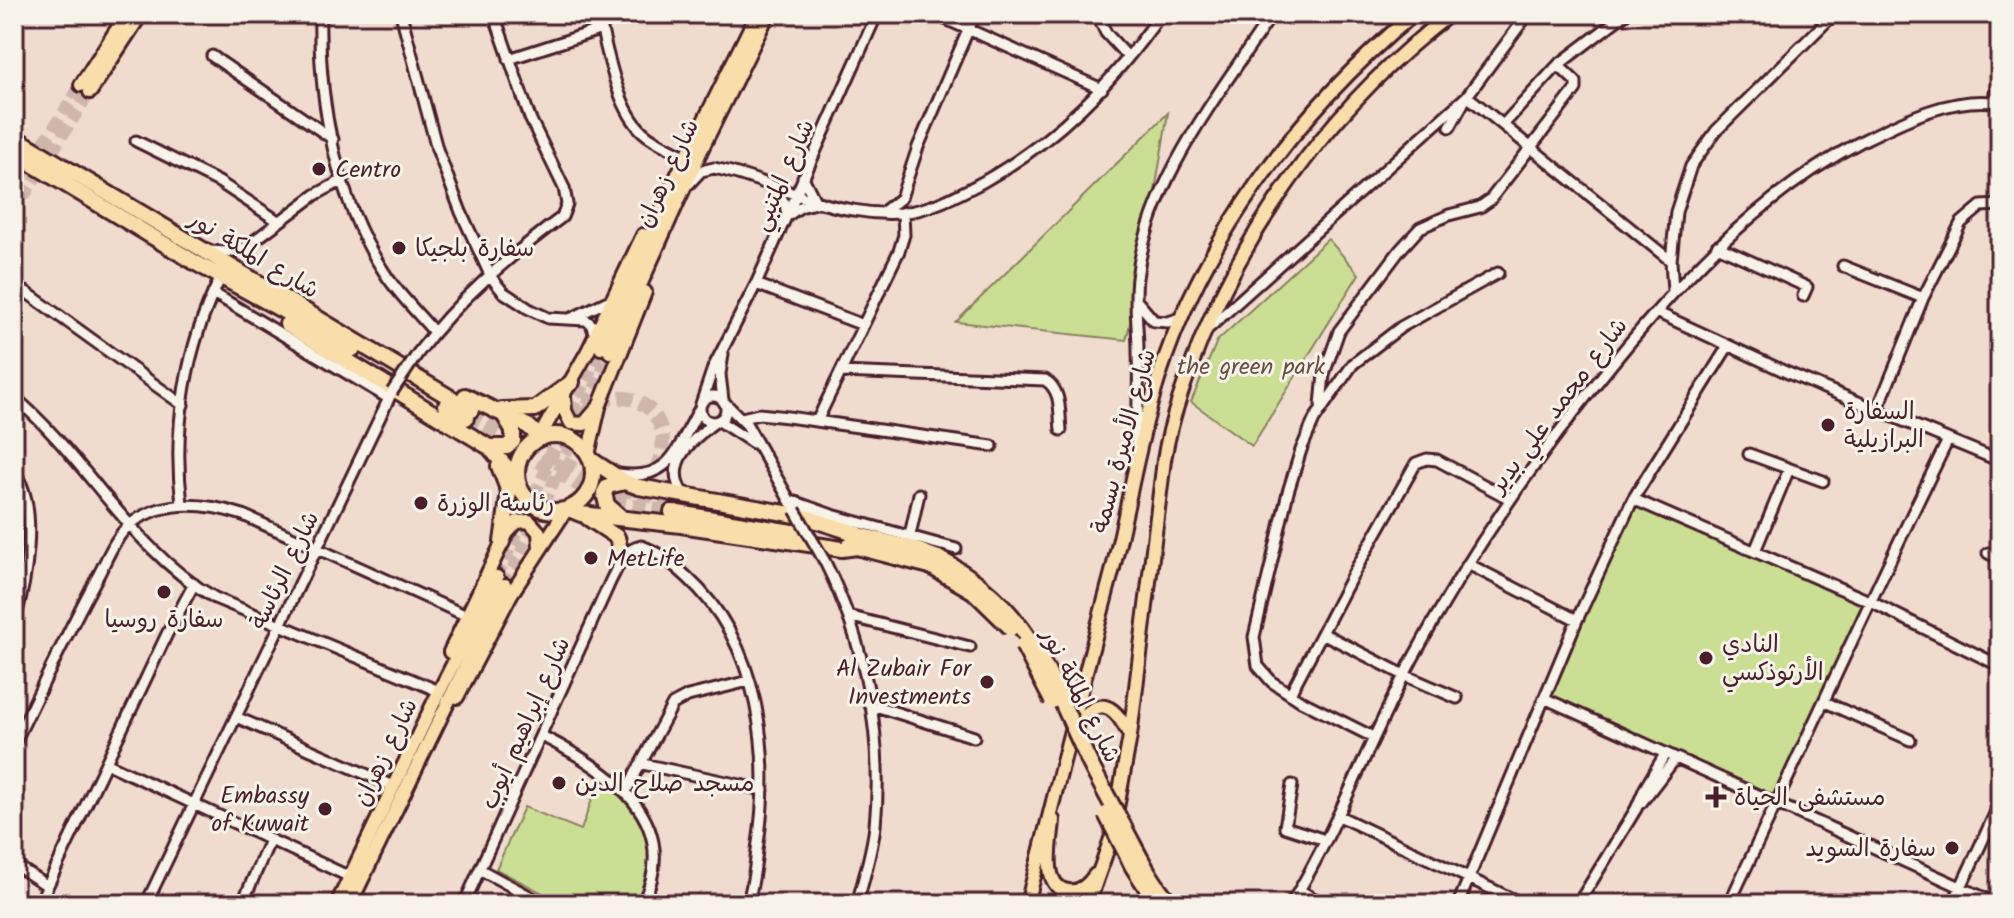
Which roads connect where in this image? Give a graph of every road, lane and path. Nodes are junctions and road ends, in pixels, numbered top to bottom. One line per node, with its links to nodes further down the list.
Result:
1 (127, 14): 2 (main road)
2 (141, 14)
3 (320, 14): 33 (street)
4 (401, 14): 58 (street)
5 (494, 14): 24 (street)
6 (598, 14): 20 (street)
7 (757, 14): 37 (main road, شارع زهران)
8 (768, 14): 40 (main road, شارع زهران)
9 (877, 14): 38 (street, شارع المتنبي)
10 (934, 14): 21 (street)
11 (975, 14): 21 (street)
12 (1097, 14): 23 (street)
13 (1161, 14): 23 (street)
14 (1272, 14): 67 (street)
15 (1414, 14): 69 (main road, شارع الأميرة بسمة)
16 (1450, 14): 72 (main road, شارع الأميرة بسمة)
17 (1528, 14): 28 (street)
18 (1625, 14): 25 (street)
19 (1834, 14): 53 (street)
20 (602, 29): 24 (street); 37 (street)
21 (968, 29): 27 (street); 45 (street)
22 (212, 56): 33 (street)
23 (1128, 57): 27 (street)
24 (509, 59): 58 (street, شارع الرئاسة)
25 (1558, 65): 30 (street); 35 (street)
26 (2000, 71): 29 (street)
27 (1102, 89): 46 (street)
28 (1467, 96): 30 (street); 31 (street); 72 (street)
29 (1996, 102): 50 (street, شارع محمد علي بدير)
30 (1503, 125): 35 (street)
31 (1450, 127)
32 (14, 137): 52 (highway, شارع الملكة نور)
33 (333, 139): 39 (street)
34 (136, 141): 49 (street)
35 (1531, 148): 53 (street); 85 (street)
36 (14, 153): 57 (highway, شارع الملكة نور)
37 (687, 157): 40 (main road, شارع زهران)
38 (803, 177): 42 (street, شارع المتنبي); 43 (street)
39 (343, 180): 49 (street); 73 (street)
40 (678, 186): 41 (street); 47 (main road, شارع زهران); 47 (main road, شارع زهران); 66 (main road)
41 (774, 188): 42 (street); 48 (street)
42 (794, 196): 43 (street); 48 (street, شارع المتنبي)
43 (816, 203): 45 (street); 48 (street)
44 (2000, 205): 65 (street)
45 (882, 213): 46 (street)
46 (903, 213): 71 (street)
47 (672, 214): 86 (main road)
48 (787, 216): 59 (street, شارع المتنبي)
49 (278, 221): 51 (street)
50 (1717, 246): 61 (street, شارع محمد علي بدير); 64 (street)
51 (243, 249): 52 (street); 56 (street)
52 (204, 250): 56 (highway, شارع الملكة نور)
53 (1671, 261): 61 (street)
54 (1843, 266): 65 (street)
55 (1498, 273): 85 (street)
56 (246, 275): 60 (highway, شارع الملكة نور)
57 (221, 277): 60 (highway, شارع الملكة نور); 63 (street)
58 (491, 277): 70 (street); 73 (street, شارع الرئاسة)
59 (756, 284): 71 (street); 76 (street, شارع المتنبي)
60 (257, 290): 88 (highway); 89 (highway, شارع الملكة نور); 95 (highway)
61 (1673, 291): 68 (street, شارع محمد علي بدير)
62 (26, 292): 83 (street)
63 (213, 293): 79 (street); 83 (street)
64 (1803, 296)
65 (1923, 298): 87 (street)
66 (612, 299): 70 (street); 74 (main road)
67 (1136, 300): 69 (street); 103 (street)
68 (1656, 312): 75 (street); 110 (street, شارع محمد علي بدير)
69 (1183, 317): 103 (main road, شارع الأميرة بسمة)
70 (572, 318): 74 (street)
71 (863, 325): 77 (street)
72 (1205, 331): 153 (main road, شارع الأميرة بسمة)
73 (434, 332): 79 (street, شارع الرئاسة, bridge)
74 (595, 335): 78 (main road)
75 (1728, 346): 87 (street); 111 (street)
76 (723, 350): 82 (street, شارع المتنبي); 84 (street, شارع المتنبي)
77 (841, 372): 91 (street); 93 (street)
78 (572, 382): 80 (main road); 88 (highway)
79 (390, 395): 123 (street, شارع الرئاسة)
80 (564, 396): 86 (main road); 94 (main road)
81 (14, 397): 118 (street)
82 (724, 401): 84 (street); 90 (street); 92 (street)
83 (183, 405): 112 (street)
84 (700, 406): 92 (street); 106 (street, شارع المتنبي)
85 (1321, 406): 144 (street)
86 (599, 407): 101 (main road)
87 (1877, 411): 96 (street)
88 (499, 413): 94 (highway); 99 (highway)
89 (469, 414)
90 (742, 418): 91 (street); 97 (street)
91 (817, 421): 98 (street)
92 (717, 422): 97 (street); 113 (street)
93 (1061, 430)
94 (542, 437): 101 (highway); 108 (highway)
95 (476, 438): 99 (highway); 120 (highway)
96 (1948, 440): 102 (street); 132 (street)
97 (756, 445): 114 (street)
98 (992, 446)
99 (489, 447): 108 (highway)
100 (1749, 454): 104 (street)
101 (589, 457): 106 (highway); 115 (highway)
102 (2000, 461)
103 (1135, 467): 151 (main road, شارع الأميرة بسمة)
104 (1789, 469): 107 (street); 125 (street)
105 (14, 472): 136 (street)
106 (619, 478): 113 (highway); 117 (highway)
107 (1823, 481)
108 (518, 482): 115 (highway); 120 (main road)
109 (919, 494): 119 (street)
110 (1510, 499): 130 (street, شارع محمد علي بدير); 138 (street)
111 (1633, 499): 125 (street); 135 (street)
112 (182, 504): 118 (street); 123 (street)
113 (677, 504): 121 (highway)
114 (792, 505): 119 (street); 134 (street, bridge)
115 (568, 510): 116 (highway); 122 (main road)
116 (585, 515): 117 (highway); 127 (highway)
117 (623, 518): 121 (highway)
118 (129, 525): 131 (street); 157 (street)
119 (910, 535): 124 (street)
120 (504, 538): 122 (main road); 133 (main road)
121 (857, 540): 129 (highway, شارع الملكة نور)
122 (540, 547): 150 (main road)
123 (317, 548): 133 (street); 137 (street, شارع الرئاسة)
124 (956, 549)
125 (1755, 551): 132 (street)
126 (1988, 553): 128 (street)
127 (622, 558): 142 (street); 152 (street, شارع إبراهيم أيوب)
128 (2000, 559)
129 (934, 562): 193 (highway, شارع الملكة نور, bridge); 194 (highway, شارع الملكة نور, bridge)
130 (1468, 564): 135 (street); 141 (street, شارع محمد علي بدير)
131 (194, 584): 137 (street); 159 (street)
132 (1869, 601): 140 (street); 147 (street)
133 (467, 616): 143 (main road)
134 (848, 616): 139 (street); 148 (street)
135 (1577, 620): 146 (street)
136 (14, 622)
137 (280, 623): 143 (street); 149 (street, شارع الرئاسة)
138 (1322, 633): 141 (street); 144 (street)
139 (970, 647)
140 (2000, 666)
141 (1404, 675): 145 (street); 155 (street, شارع محمد علي بدير)
142 (749, 681): 160 (street); 164 (street)
143 (434, 694): 150 (main road, شارع زهران); 163 (main road, شارع زهران)
144 (1290, 694): 155 (street)
145 (1457, 698)
146 (1544, 698): 158 (street); 176 (street)
147 (1825, 702): 156 (street); 167 (street)
148 (869, 704): 154 (street); 190 (street)
149 (236, 717): 163 (street); 168 (street, شارع الرئاسة)
150 (439, 717): 185 (main road, شارع زهران)
151 (1069, 734): 153 (main road); 161 (main road, شارع الأميرة بسمة)
152 (542, 736): 165 (street); 174 (street, شارع إبراهيم أيوب)
153 (1130, 736): 172 (main road, شارع الأميرة بسمة)
154 (974, 737)
155 (1373, 737): 169 (street, شارع محمد علي بدير)
156 (1910, 740)
157 (14, 744)
158 (1670, 756): 167 (street); 199 (street)
159 (106, 763): 168 (street); 177 (street)
160 (643, 764): 164 (street); 165 (street)
161 (1057, 785): 172 (main road); 191 (main road, شارع الأميرة بسمة)
162 (1292, 785): 171 (street)
163 (393, 786): 175 (main road, شارع زهران)
164 (763, 790): 180 (street)
165 (626, 791): 188 (street)
166 (2000, 803): 178 (street)
167 (1775, 805): 178 (street); 200 (street)
168 (195, 806): 170 (street); 182 (street, شارع الرئاسة)
169 (1339, 816): 171 (street, شارع محمد علي بدير); 176 (street)
170 (270, 840): 175 (street); 183 (street)
171 (1325, 840): 179 (street, شارع محمد علي بدير)
172 (1107, 855): 192 (main road, شارع الأميرة بسمة)
173 (14, 864): 177 (street)
174 (481, 870): 186 (street, شارع إبراهيم أيوب); 187 (street)
175 (350, 877): 184 (main road, شارع زهران)
176 (1469, 879): 197 (street); 198 (street)
177 (46, 885): 181 (street)
178 (1961, 888): 201 (street); 202 (street)
179 (1299, 890): 195 (street, شارع محمد علي بدير); 196 (street)
180 (748, 902): 189 (street)
181 (39, 904)
182 (146, 904)
183 (242, 904)
184 (337, 904)
185 (350, 904)
186 (464, 904)
187 (544, 904)
188 (642, 904)
189 (761, 904)
190 (857, 904)
191 (1027, 904)
192 (1088, 904)
193 (1157, 904)
194 (1172, 904)
195 (1291, 904)
196 (1323, 904)
197 (1458, 904)
198 (1523, 904)
199 (1578, 904)
200 (1729, 904)
201 (1953, 904)
202 (1998, 904)

